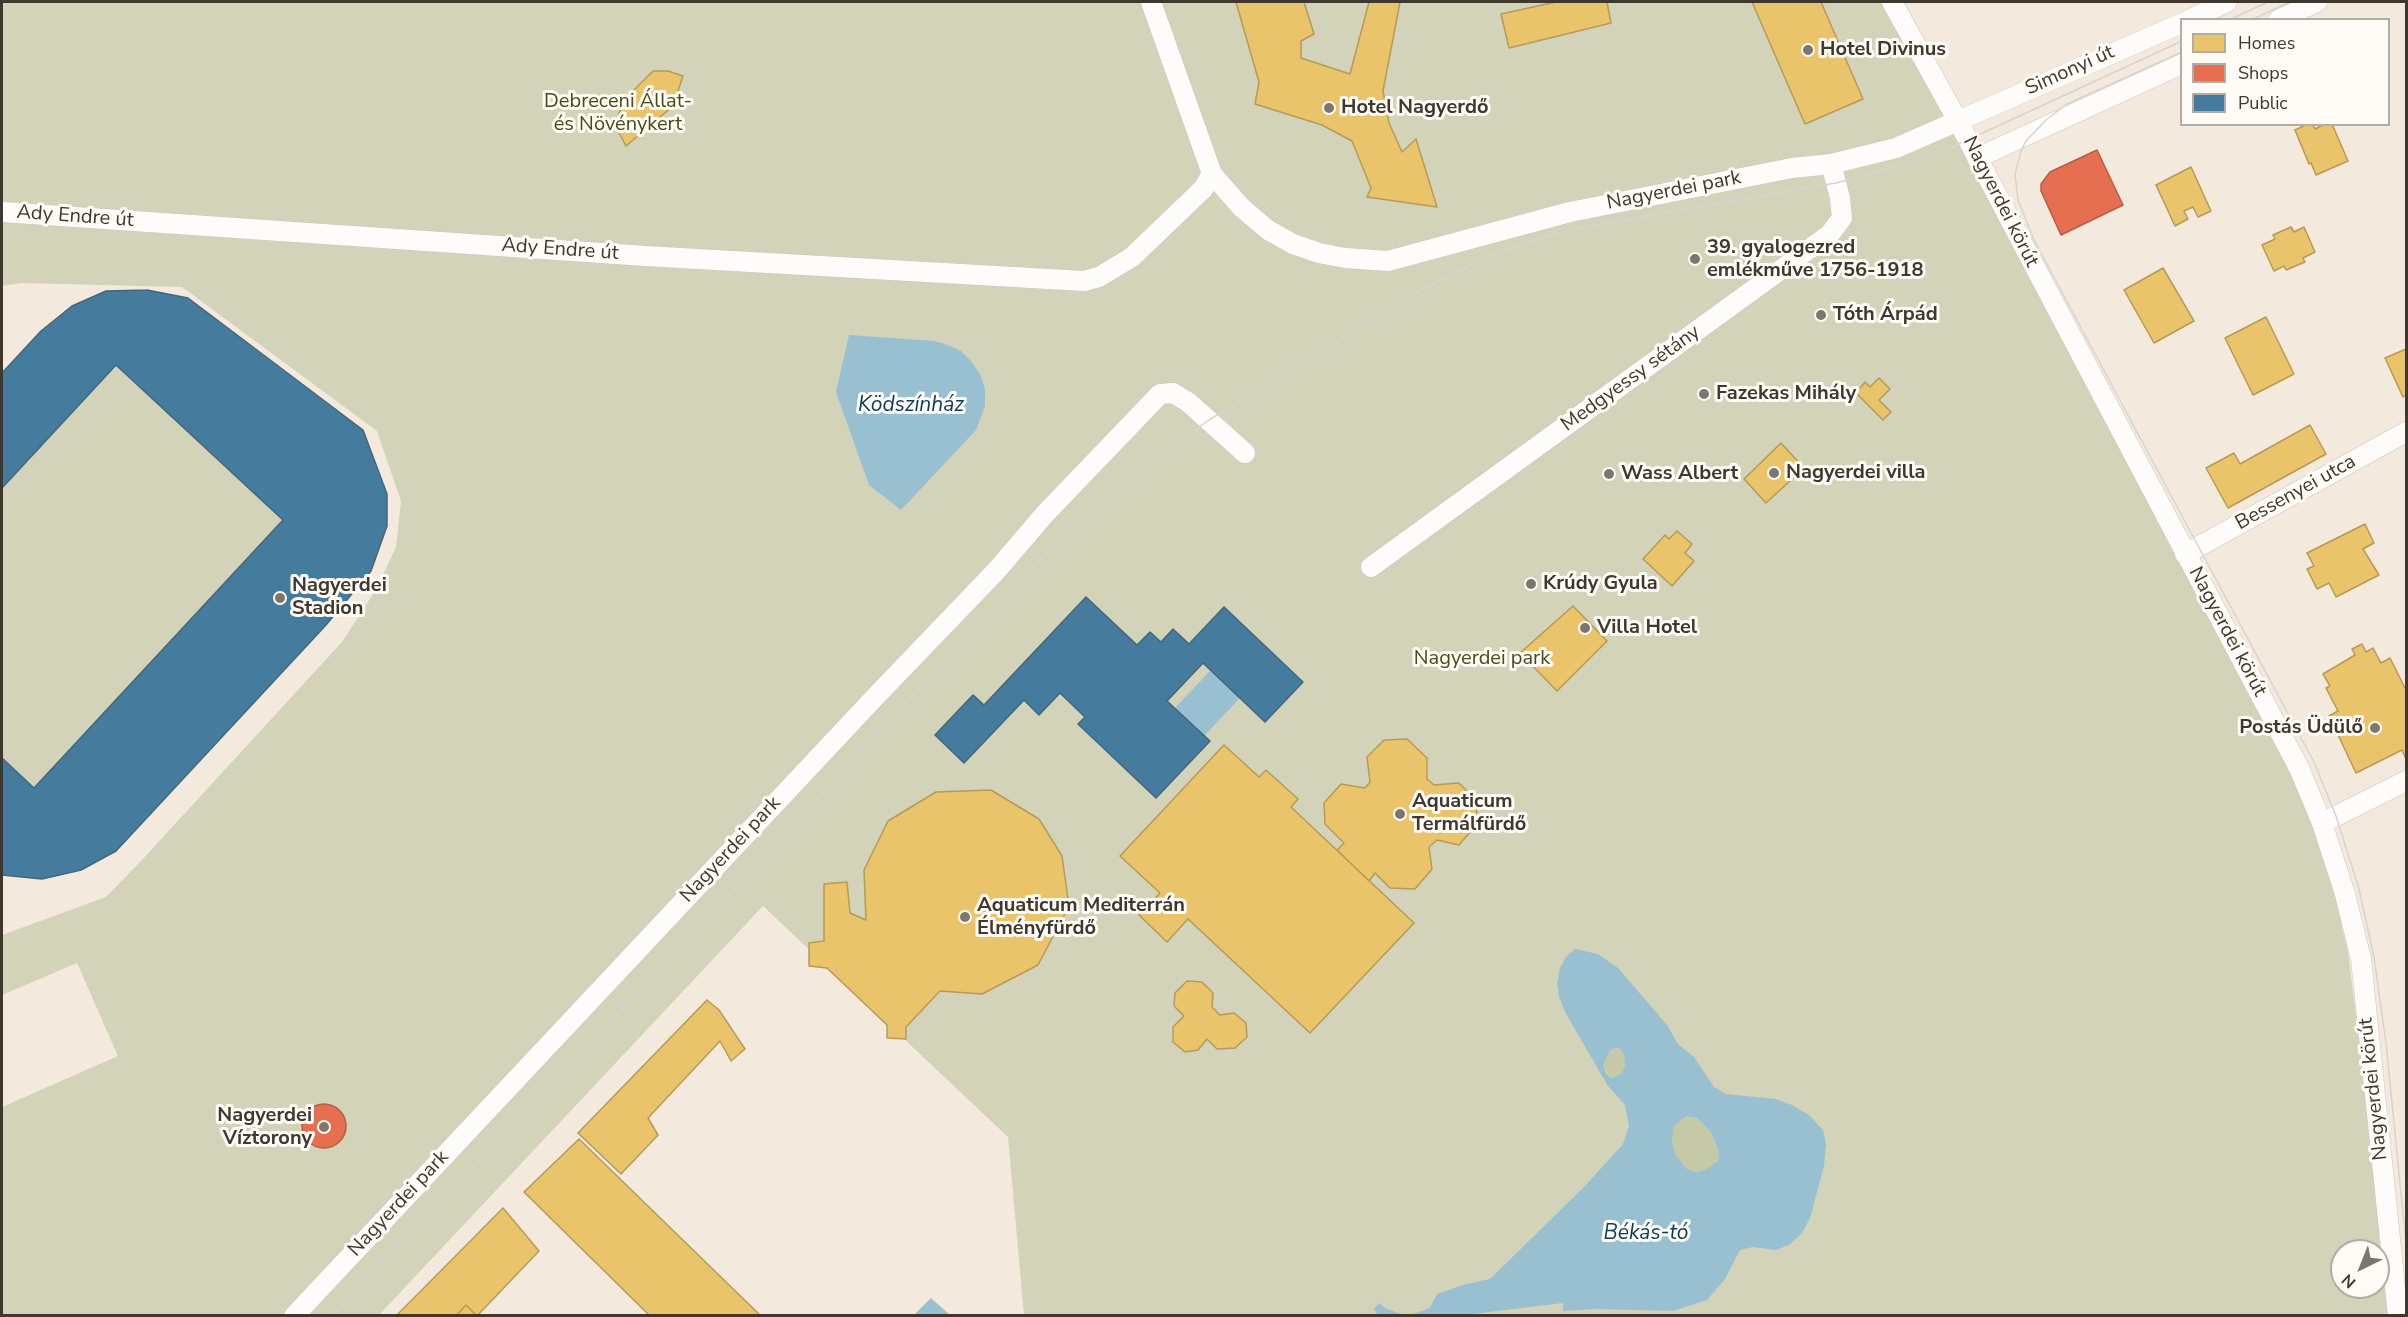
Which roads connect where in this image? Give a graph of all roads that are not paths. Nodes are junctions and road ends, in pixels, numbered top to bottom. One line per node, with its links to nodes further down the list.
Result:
1 (1152, 2): 12 (street)
2 (1892, 2): 9 (street, Nagyerdei körút)
3 (2227, 2): 5 (street)
4 (2317, 2): 6 (street)
5 (2192, 18)
6 (2282, 18)
7 (2180, 22): 9 (street, Simonyi út)
8 (2180, 64): 10 (street, Simonyi út)
9 (1958, 121): 10 (street, Nagyerdei körút); 11 (street, Nagyerdei park)
10 (1977, 158): 16 (street, Nagyerdei körút)
11 (1832, 164): 12 (street, Nagyerdei park); 17 (street, Medgyessy sétány)
12 (1212, 174): 13 (street, Ady Endre út)
13 (2, 212)
14 (2406, 432): 16 (street, Bessenyei utca)
15 (1245, 453): 20 (street, Nagyerdei park)
16 (2185, 554): 19 (street, Nagyerdei körút)
17 (1371, 567)
18 (2406, 781): 19 (street)
19 (2322, 823): 21 (street, Nagyerdei körút)
20 (294, 1316)
21 (2398, 1316)

